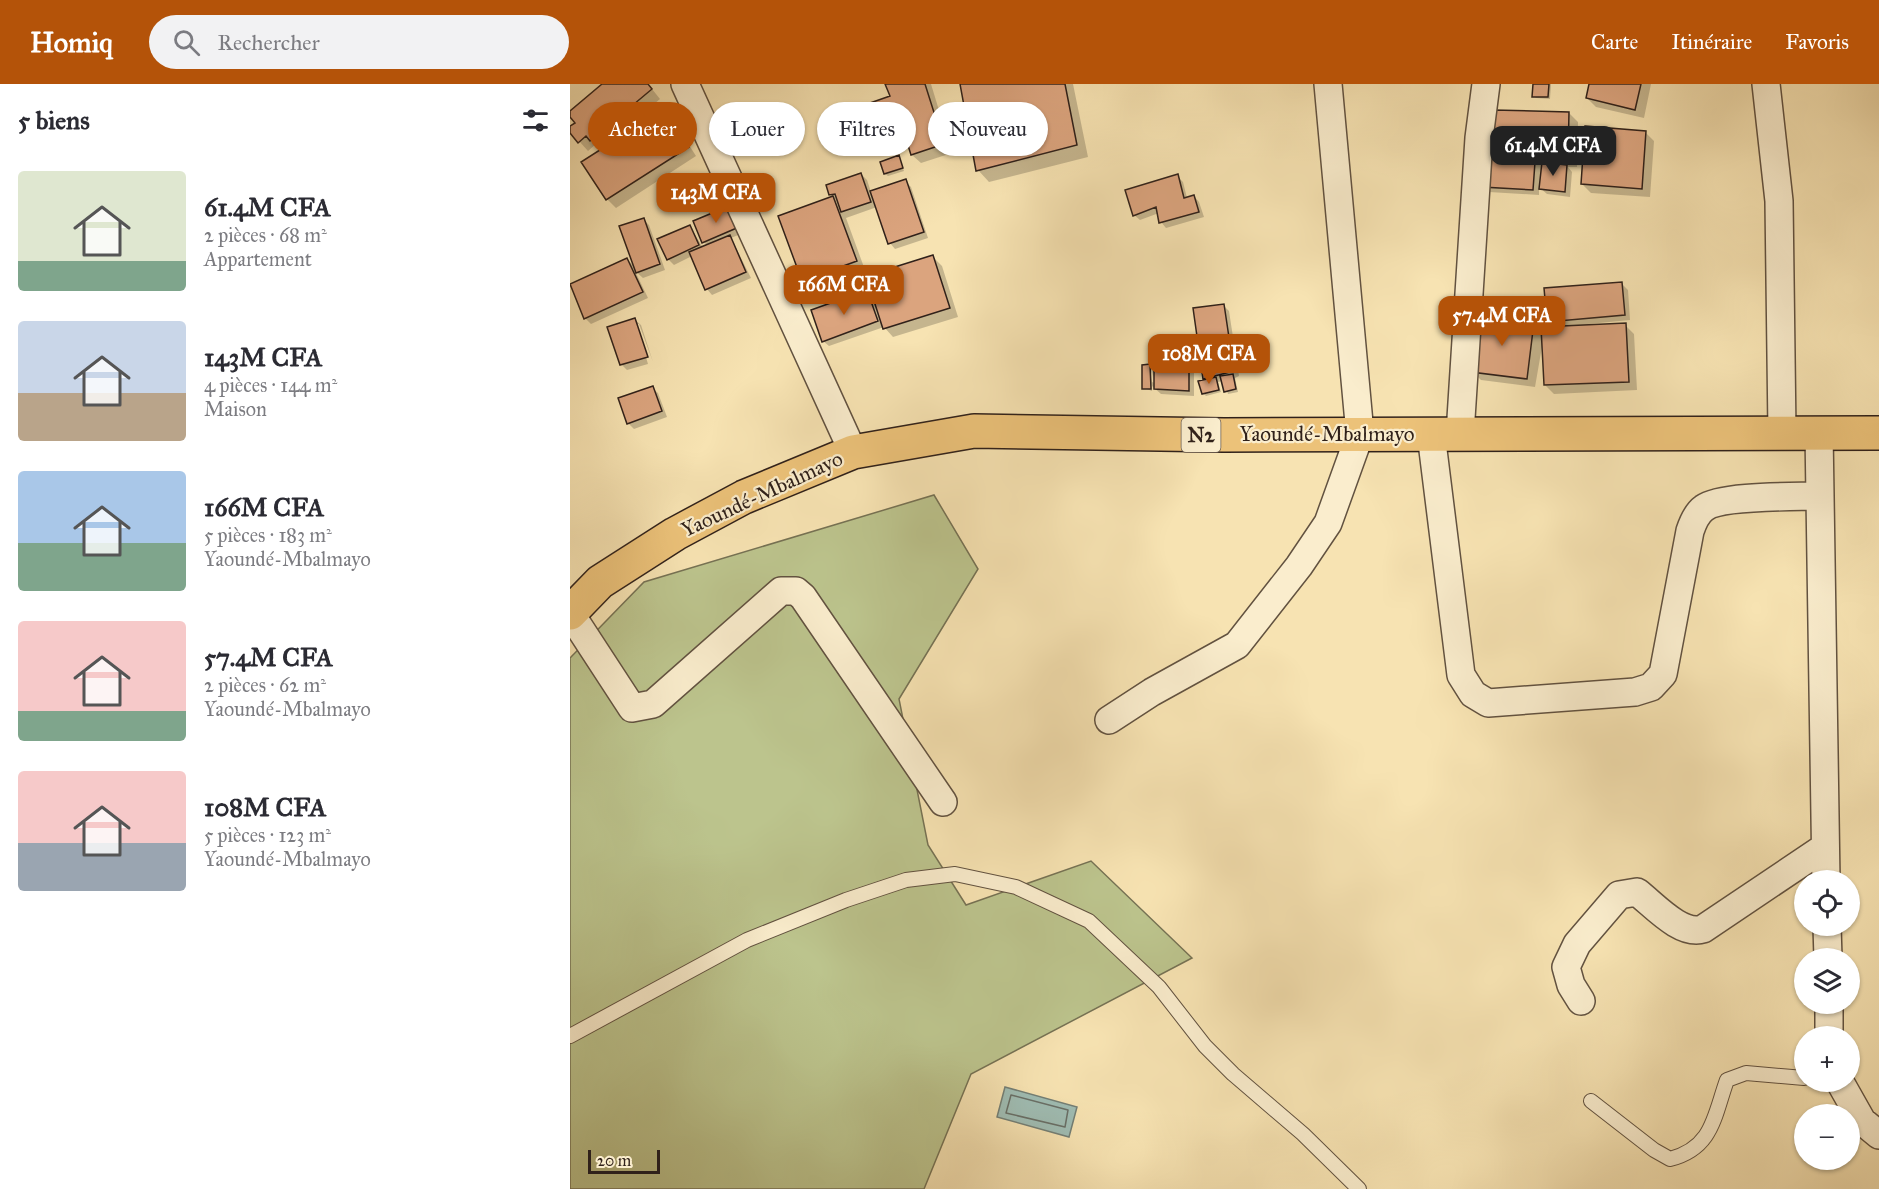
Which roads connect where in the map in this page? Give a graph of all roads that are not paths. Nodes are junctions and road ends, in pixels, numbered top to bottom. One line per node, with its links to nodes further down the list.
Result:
1 (685, 84): 10 (street)
2 (1328, 84): 8 (street)
3 (1486, 84): 9 (street)
4 (1766, 84): 5 (street)
5 (1782, 432): 6 (highway, Yaoundé-Mbalmayo / N2); 9 (highway, Yaoundé-Mbalmayo / N2)
6 (1819, 432): 7 (highway, Yaoundé-Mbalmayo / N2); 11 (street)
7 (1879, 433)
8 (1360, 434): 9 (highway, Yaoundé-Mbalmayo / N2); 10 (highway, Yaoundé-Mbalmayo / N2); 13 (street)
9 (1445, 434): 11 (street)
10 (853, 452): 12 (highway, Yaoundé-Mbalmayo / N2)
11 (1820, 496): 15 (street)
12 (570, 613): 14 (street)
13 (1109, 720)
14 (943, 802)
15 (1825, 848): 16 (street); 17 (street)
16 (1826, 870)
17 (1581, 1001)
18 (570, 1036): 23 (lane)
19 (1794, 1077): 21 (lane)
20 (1846, 1092): 22 (street)
21 (1591, 1101)
22 (1879, 1135)
23 (1359, 1189)

